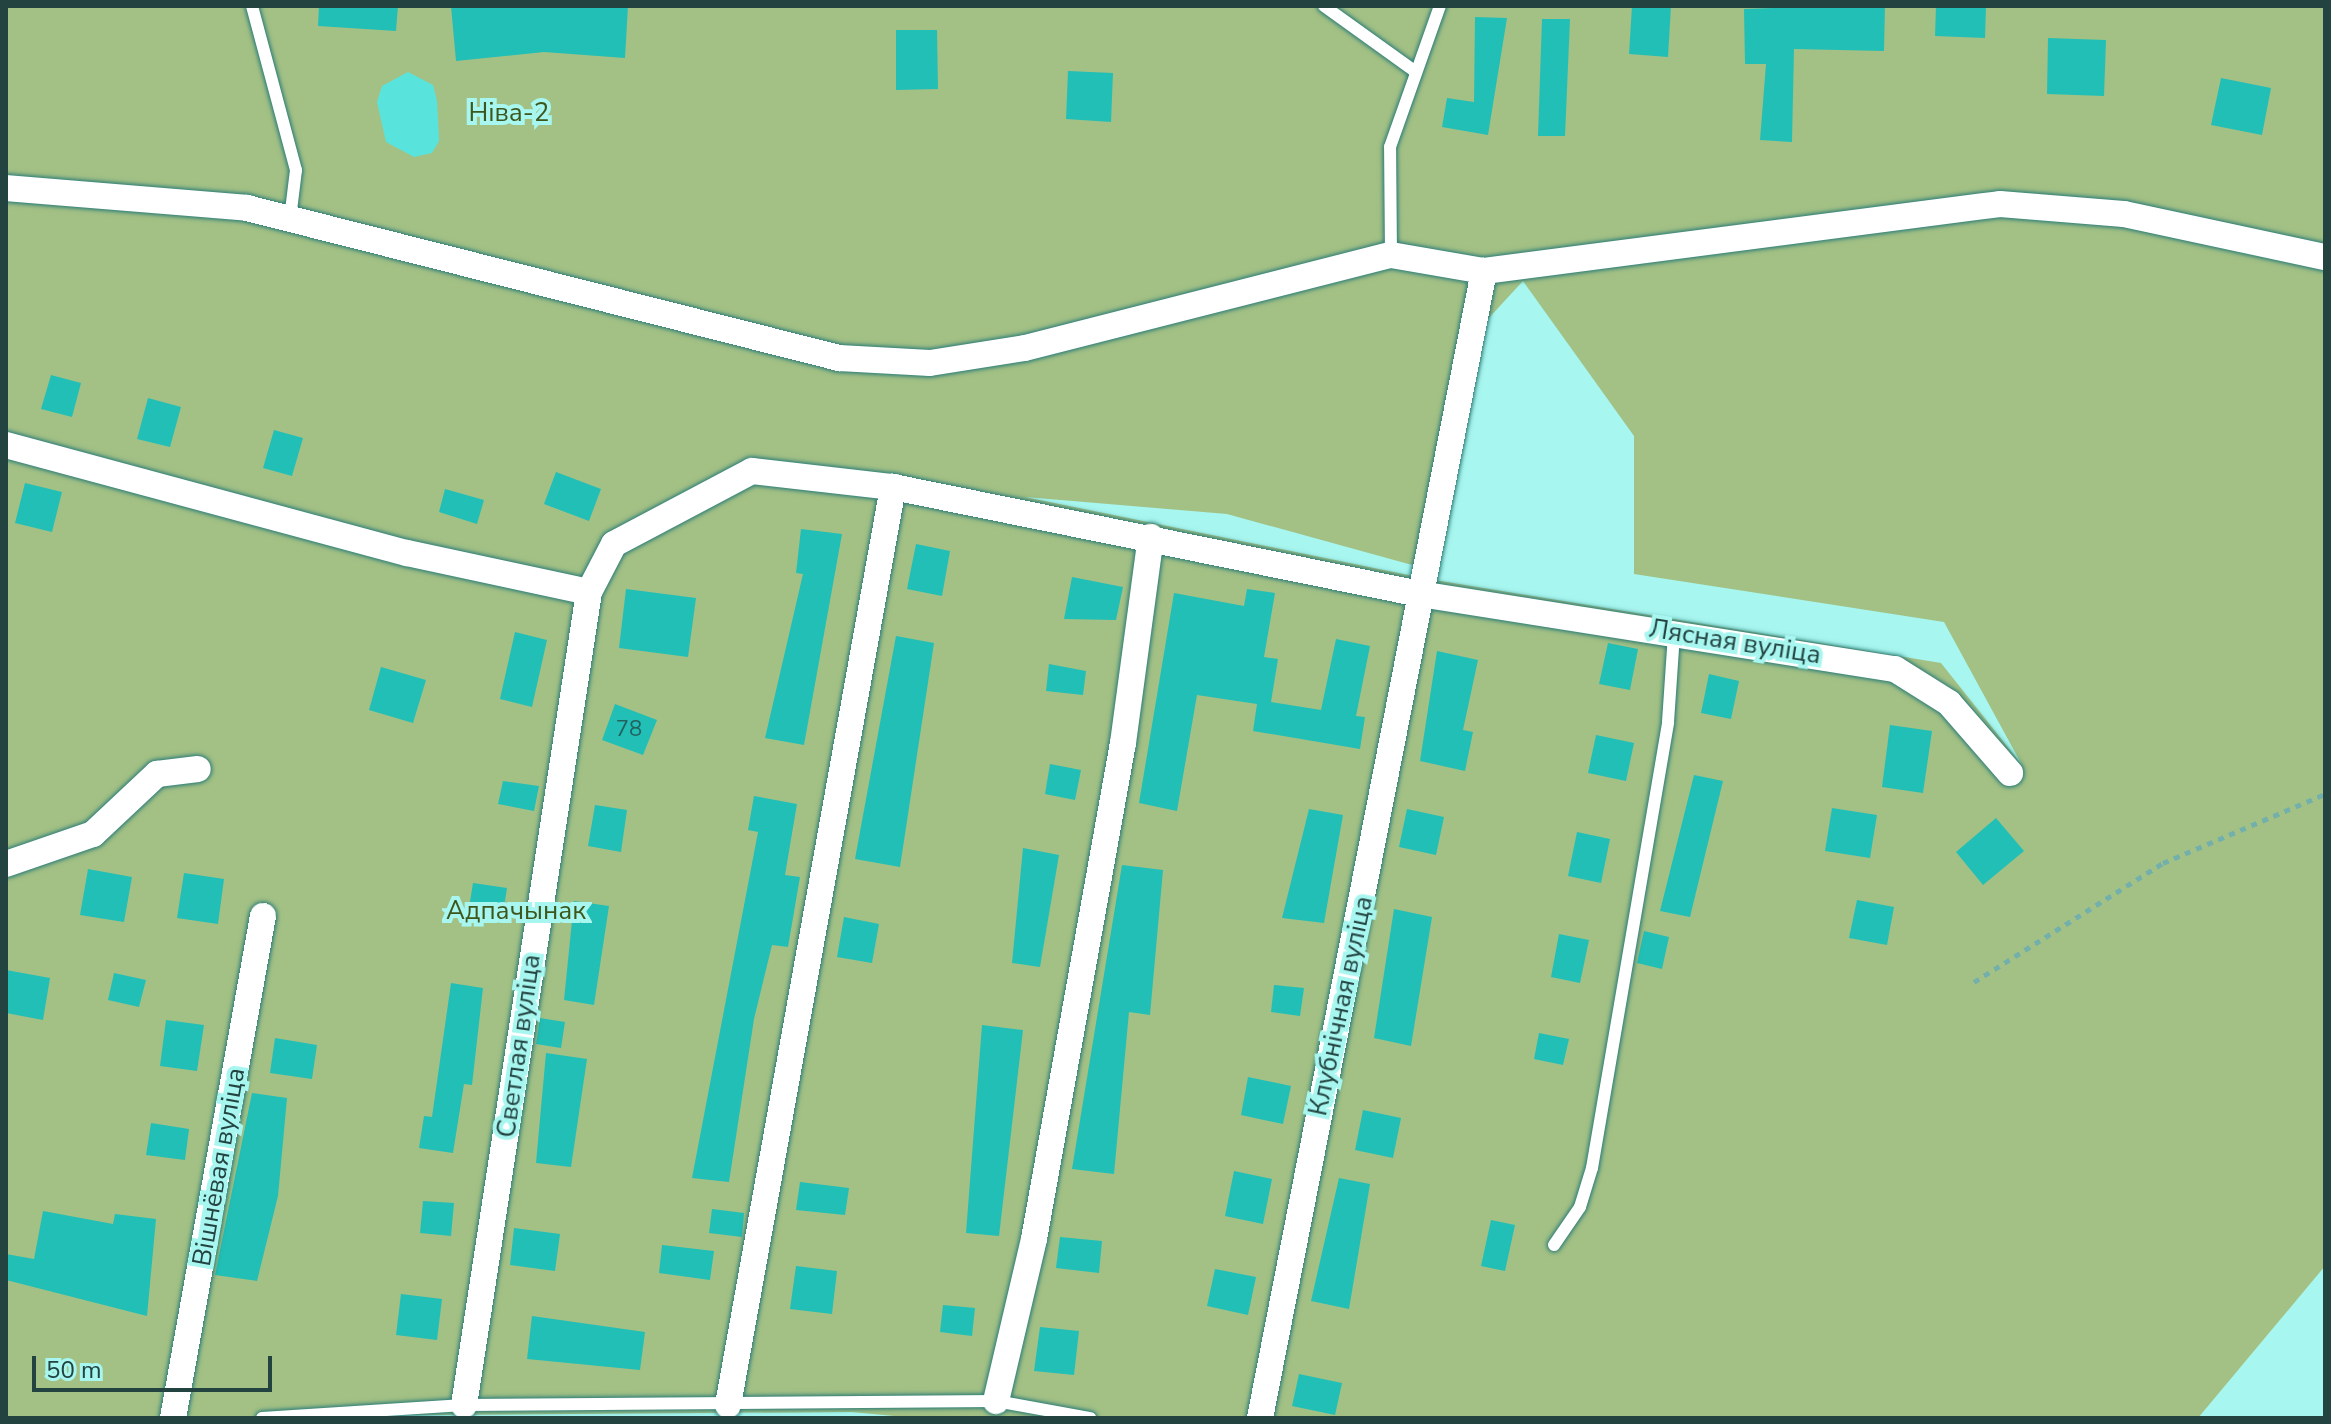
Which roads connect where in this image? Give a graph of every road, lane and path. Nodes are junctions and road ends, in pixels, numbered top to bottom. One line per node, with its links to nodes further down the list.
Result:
1 (252, 6): 6 (lane)
2 (1324, 6): 4 (lane)
3 (1440, 6): 4 (lane)
4 (1416, 72): 7 (lane)
5 (6, 188): 6 (street)
6 (290, 219): 7 (street)
7 (1391, 255): 9 (street)
8 (2325, 257): 9 (street)
9 (1484, 271): 14 (street, Клубнічная вуліца)
10 (6, 445): 13 (street)
11 (893, 487): 12 (street, Лясная вуліца); 13 (street, Светлая вуліца); 25 (street)
12 (1151, 537): 14 (street, Лясная вуліца); 23 (street)
13 (589, 592): 24 (street, Светлая вуліца)
14 (1420, 594): 15 (street, Лясная вуліца); 29 (street, Клубнічная вуліца)
15 (1674, 631): 17 (street, Лясная вуліца); 22 (lane)
16 (198, 769): 19 (street)
17 (2010, 773)
18 (2325, 794): 21 (path)
19 (6, 864)
20 (263, 916): 26 (street, Вішнёвая вуліца)
21 (1974, 982)
22 (1554, 1245)
23 (996, 1401): 25 (lane); 28 (lane)
24 (464, 1405): 25 (lane); 27 (lane)
25 (728, 1405)
26 (173, 1418)
27 (262, 1418)
28 (1090, 1418)
29 (1260, 1418)

